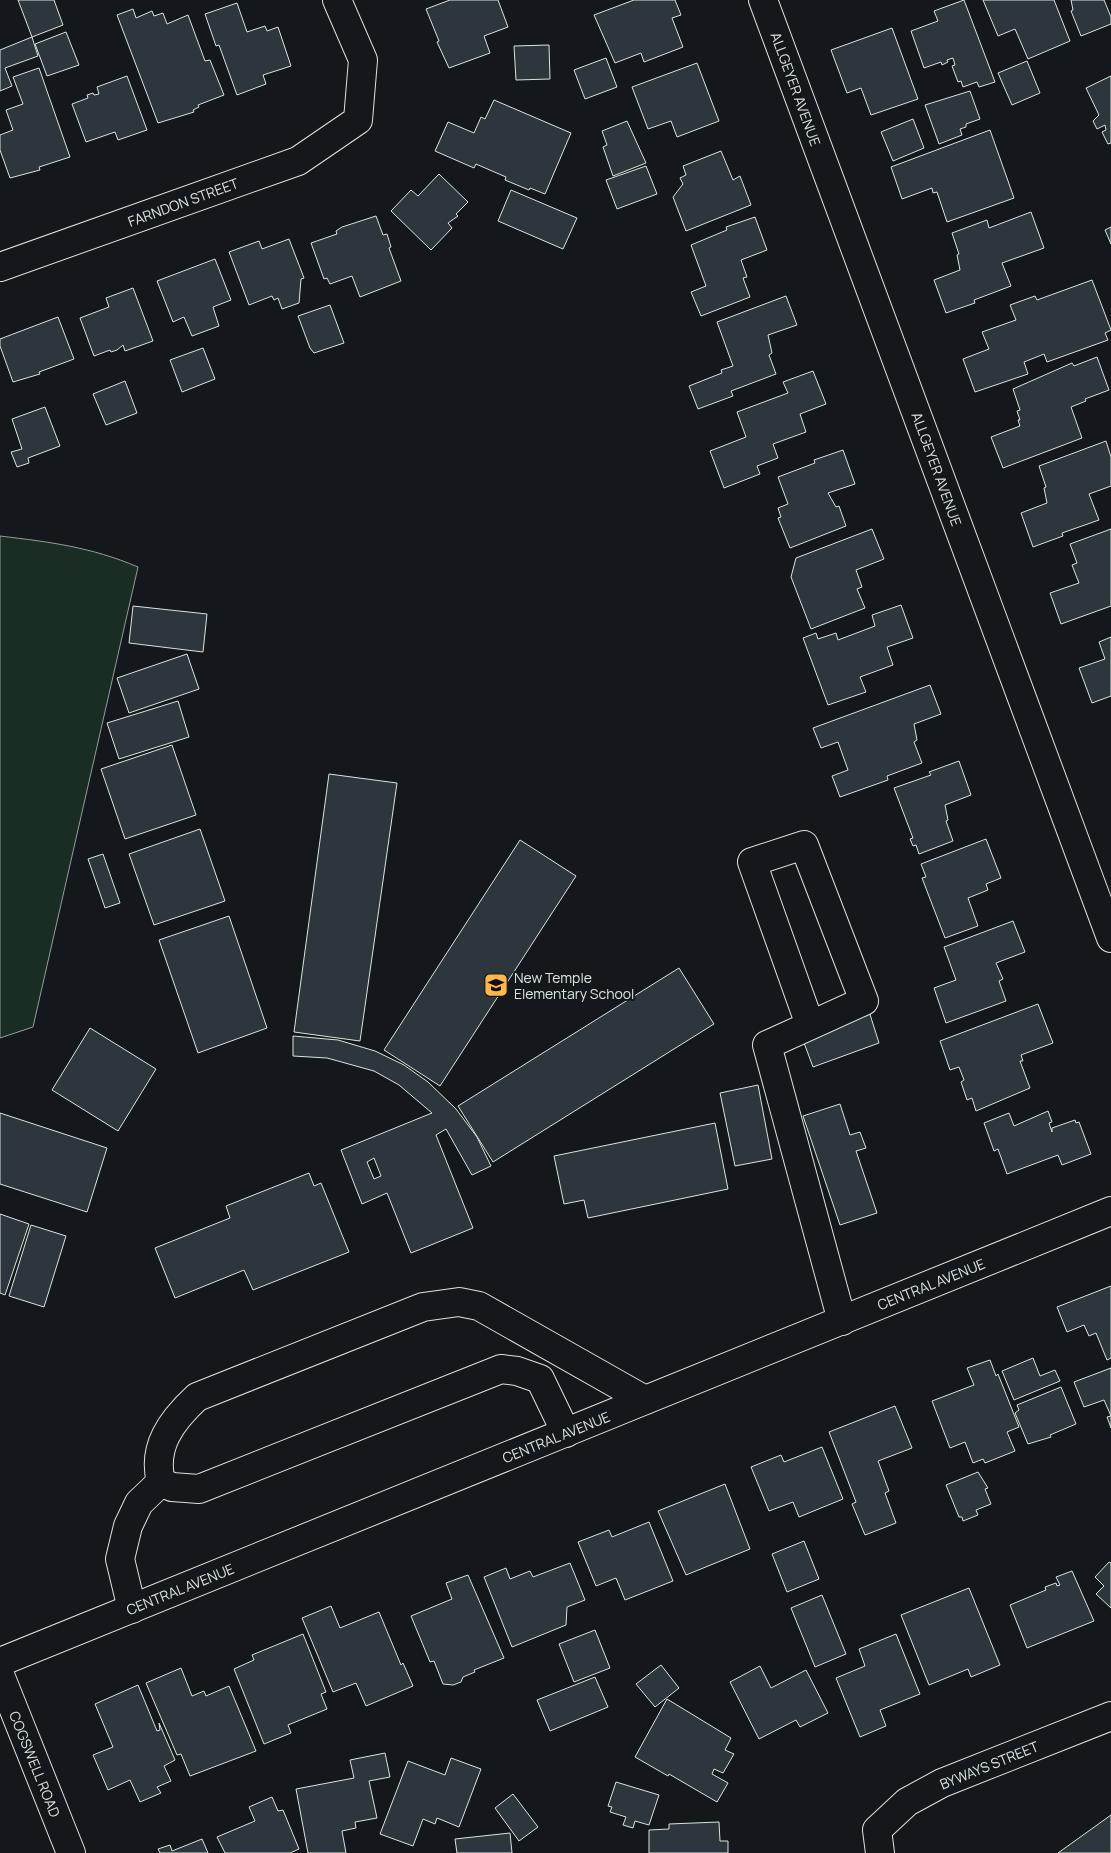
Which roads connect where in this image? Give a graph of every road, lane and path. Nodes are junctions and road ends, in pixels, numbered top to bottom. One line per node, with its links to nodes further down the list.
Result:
1 (337, 0): 3 (street, FARNDON STREET)
2 (763, 0): 4 (street, ALLGEYER AVENUE)
3 (0, 267)
4 (1111, 938)
5 (810, 1026): 5 (street); 7 (street)
6 (1111, 1211): 7 (street, CENTRAL AVENUE)
7 (842, 1320): 8 (street, CENTRAL AVENUE)
8 (645, 1400): 9 (street, CENTRAL AVENUE); 10 (street)
9 (566, 1433): 10 (street); 11 (street, CENTRAL AVENUE)
10 (161, 1482): 11 (street)
11 (132, 1609): 12 (street, CENTRAL AVENUE)
12 (0, 1662)
13 (0, 1675): 16 (street, COGSWELL ROAD)
14 (1111, 1716): 15 (street, BYWAYS STREET)
15 (878, 1841)
16 (71, 1853)

